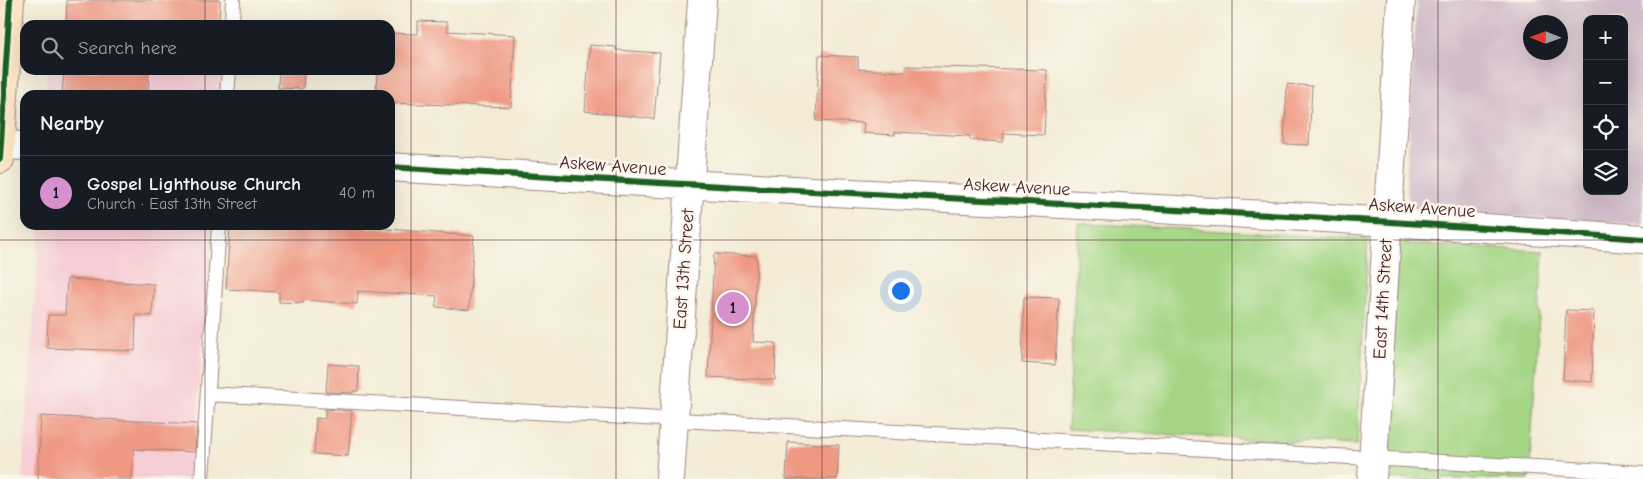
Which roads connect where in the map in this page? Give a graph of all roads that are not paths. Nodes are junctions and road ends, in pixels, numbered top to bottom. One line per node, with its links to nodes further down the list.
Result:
1 (10, 0): 8 (street)
2 (233, 0): 5 (lane)
3 (702, 0): 10 (street, East 13th Street)
4 (1401, 0): 11 (street, East 14th Street)
5 (232, 20)
6 (229, 75): 7 (lane)
7 (227, 90)
8 (6, 149)
9 (395, 167): 10 (street, Askew Avenue)
10 (689, 186): 11 (street, Askew Avenue); 15 (street, East 13th Street)
11 (1387, 220): 13 (street, Askew Avenue); 16 (street, East 14th Street)
12 (219, 230): 14 (lane)
13 (1643, 239)
14 (208, 394): 15 (lane); 18 (lane)
15 (674, 419): 16 (lane); 19 (street, East 13th Street)
16 (1372, 468): 17 (lane)
17 (1643, 473)
18 (202, 479)
19 (670, 479)

